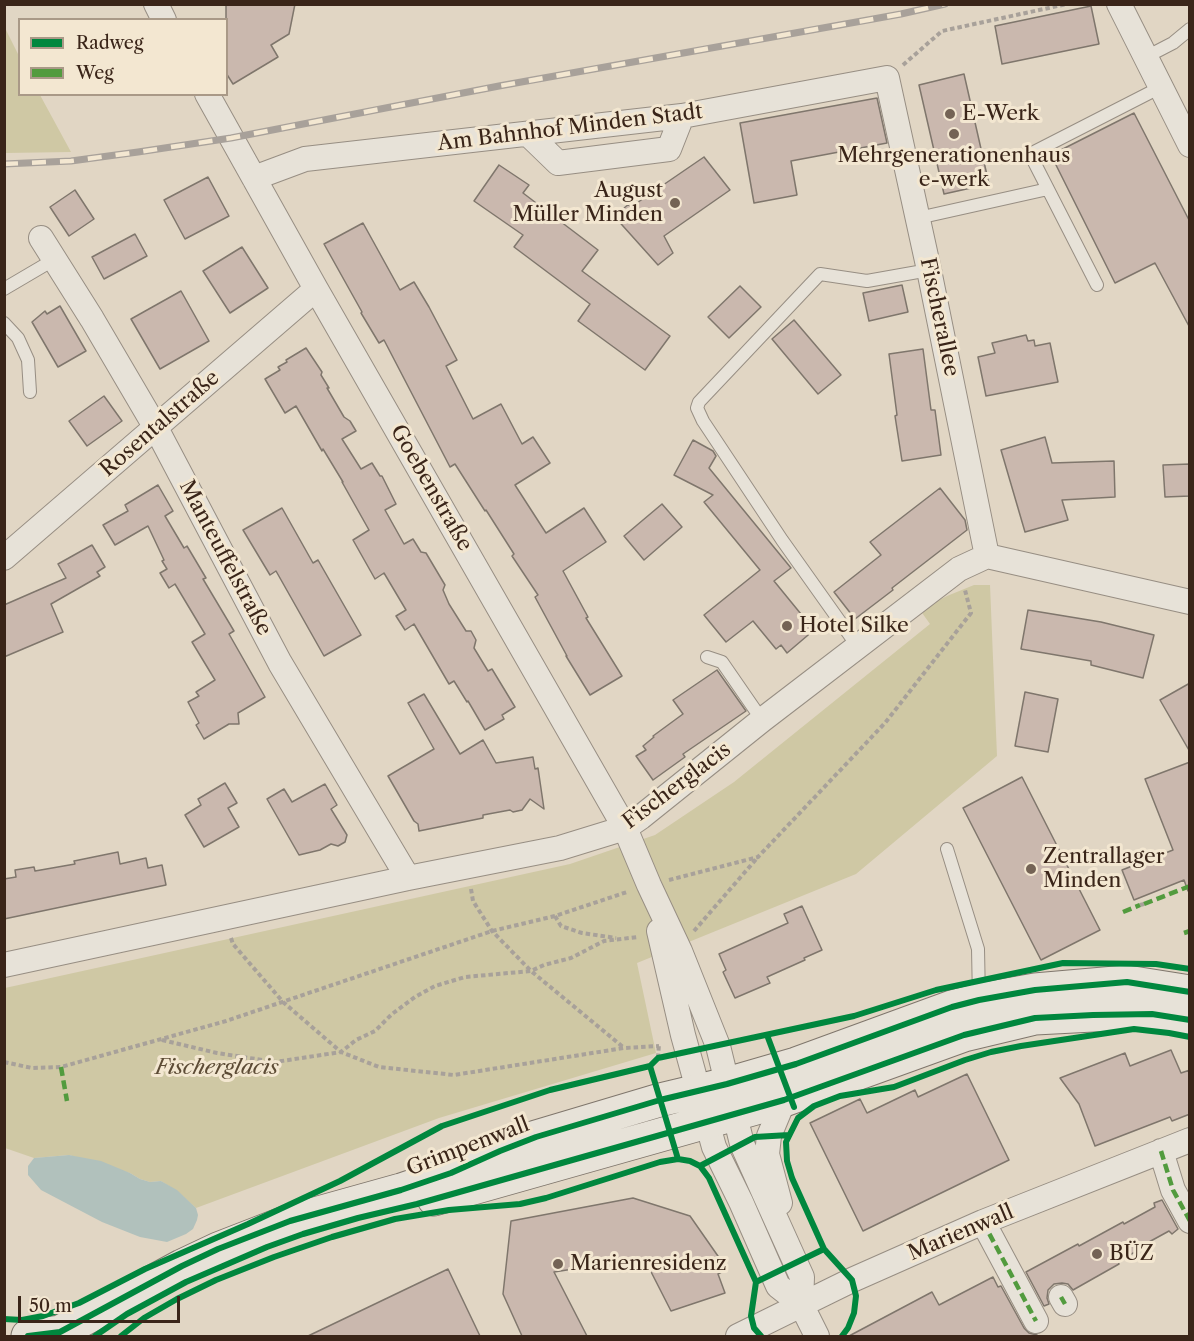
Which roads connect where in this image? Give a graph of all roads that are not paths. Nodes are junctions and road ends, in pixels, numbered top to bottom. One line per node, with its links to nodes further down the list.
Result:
1 (1119, 4): 3 (street)
2 (1190, 29): 3 (lane)
3 (1146, 57): 5 (street)
4 (887, 78): 7 (street, Am Bahnhof Minden Stadt); 12 (street, Fischerallee)
5 (1161, 87): 9 (street); 11 (lane)
6 (208, 96): 10 (street, Goebenstraße)
7 (682, 116): 8 (street, Am Bahnhof Minden Stadt); 8 (street)
8 (528, 134): 10 (street, Am Bahnhof Minden Stadt)
9 (1190, 145)
10 (254, 178): 18 (street, Goebenstraße)
11 (1048, 189): 12 (lane); 16 (lane)
12 (918, 218): 15 (street, Fischerallee)
13 (41, 238): 14 (street, Manteuffelstraße)
14 (55, 259): 17 (lane); 21 (street, Manteuffelstraße)
15 (929, 270): 22 (street, Fischerallee); 25 (lane)
16 (1097, 285)
17 (4, 289)
18 (316, 289): 21 (street, Rosentalstraße); 28 (street, Goebenstraße)
19 (4, 323): 20 (lane)
20 (30, 392)
21 (156, 428): 23 (street, Rosentalstraße); 30 (street, Manteuffelstraße)
22 (987, 556): 24 (street); 25 (street, Fischerglacis)
23 (4, 558)
24 (1190, 602)
25 (858, 647): 27 (street, Fischerglacis)
26 (707, 657): 27 (lane)
27 (762, 720): 28 (street, Fischerglacis)
28 (625, 828): 30 (street, Fischerglacis); 35 (street, Goebenstraße)
29 (947, 849): 33 (lane)
30 (408, 878): 31 (street, Fischerglacis)
31 (4, 965)
32 (1190, 992): 33 (street, Grimpenwall)
33 (979, 1000): 35 (street, Grimpenwall)
34 (1190, 1020): 36 (street, Grimpenwall)
35 (712, 1087): 37 (street, Goebenstraße); 45 (street, Grimpenwall)
36 (784, 1100): 37 (street, Grimpenwall); 42 (street)
37 (720, 1119): 42 (street, Goebenstraße); 43 (street, Goebenstraße); 47 (street, Grimpenwall)
38 (1190, 1140): 39 (street, Marienwall)
39 (1161, 1151): 40 (street); 41 (street, Marienwall)
40 (1190, 1221)
41 (983, 1222): 43 (street, Marienwall); 44 (street)
42 (793, 1258): 43 (street, Goebenstraße)
43 (801, 1304): 48 (street, Marienwall); 49 (street)
44 (1036, 1321)
45 (57, 1334): 46 (street)
46 (28, 1336)
47 (95, 1336)
48 (738, 1336)
49 (817, 1336)

